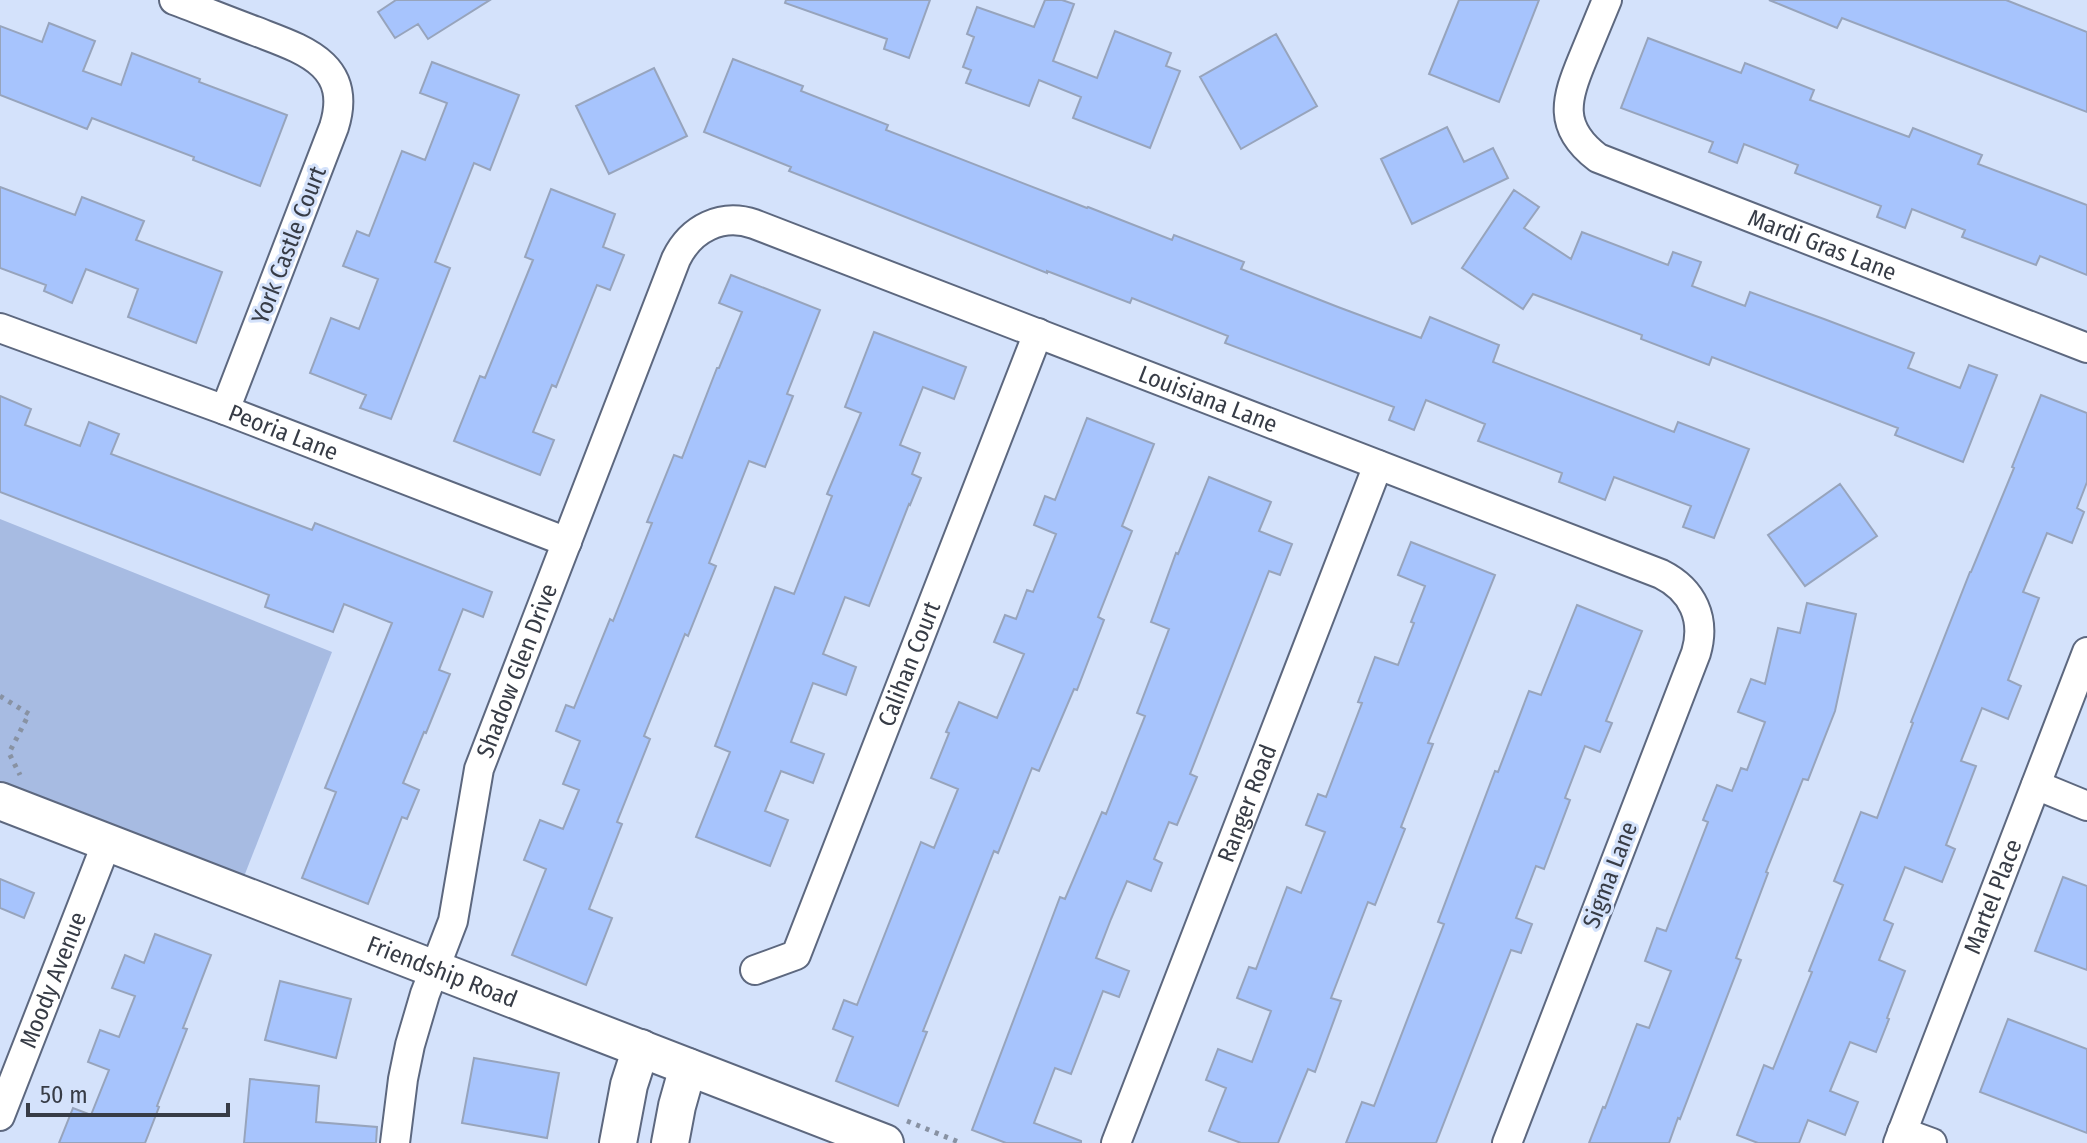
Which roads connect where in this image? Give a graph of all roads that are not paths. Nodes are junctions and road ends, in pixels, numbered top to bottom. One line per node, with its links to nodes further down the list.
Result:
1 (174, 0): 7 (street, York Castle Court)
2 (1607, 0): 6 (street, Mardi Gras Lane)
3 (708, 226): 5 (street, Louisiana Lane); 9 (street, Shadow Glen Drive)
4 (0, 328): 7 (street, Peoria Lane)
5 (1038, 333): 8 (street, Louisiana Lane); 17 (street, Calihan Court)
6 (2087, 348)
7 (225, 410): 9 (street, Peoria Lane)
8 (1378, 465): 10 (street, Louisiana Lane); 26 (street, Ranger Road)
9 (567, 542): 16 (street, Shadow Glen Drive)
10 (1695, 606): 27 (street, Sigma Lane)
11 (2087, 652): 12 (street, Martel Place)
12 (2036, 785): 14 (street); 21 (street, Martel Place)
13 (11, 790): 15 (street, Friendship Road)
14 (2087, 806)
15 (107, 842): 16 (street, Friendship Road); 20 (street, Moody Avenue)
16 (434, 969): 18 (street, Friendship Road); 22 (street, Shadow Glen Drive)
17 (755, 970)
18 (641, 1048): 19 (street, Friendship Road); 23 (street)
19 (688, 1067): 24 (street); 25 (street, Friendship Road)
20 (0, 1116)
21 (1900, 1137): 28 (street)
22 (395, 1143)
23 (618, 1143)
24 (670, 1143)
25 (885, 1143)
26 (1116, 1143)
27 (1507, 1143)
28 (1932, 1143)

